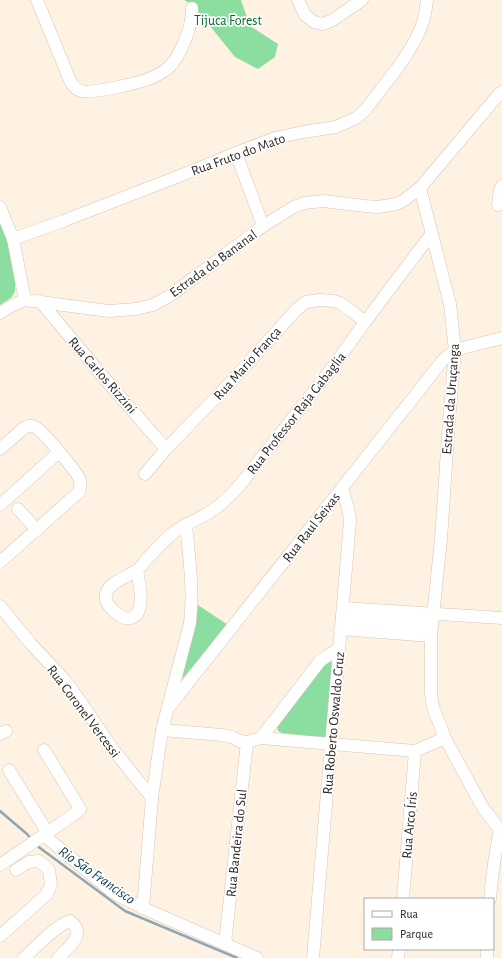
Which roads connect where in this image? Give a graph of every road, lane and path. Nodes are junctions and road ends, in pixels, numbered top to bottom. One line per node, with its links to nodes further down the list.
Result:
1 (37, 0): 5 (street)
2 (298, 0): 3 (street)
3 (362, 0)
4 (427, 0): 7 (street, Rua Fruto do Mato)
5 (192, 8)
6 (502, 92): 9 (street, Estrada do Bananal)
7 (236, 153): 12 (street); 14 (street, Rua Fruto do Mato)
8 (502, 186): 10 (street)
9 (420, 188): 12 (street, Estrada do Bananal); 13 (street, Estrada da Uruçanga)
10 (498, 204)
11 (0, 208): 14 (street)
12 (264, 226): 16 (street, Estrada do Bananal)
13 (432, 233): 18 (street, Rua Professor Raja Gabaglia); 20 (street, Estrada da Uruçanga)
14 (13, 239): 15 (street)
15 (25, 300): 16 (street, Estrada do Bananal); 17 (street, Estrada do Bananal)
16 (40, 301): 22 (street, Rua Carlos Rizzini)
17 (0, 313)
18 (365, 322): 22 (street, Rua Mario França); 28 (street, Rua Professor Raja Gabaglia)
19 (502, 338): 20 (street)
20 (455, 350): 25 (street, Rua Raul Seixas); 35 (street, Estrada da Uruçanga)
21 (0, 449): 23 (street)
22 (166, 449): 24 (street, Rua Mario França)
23 (59, 452): 26 (street); 29 (street)
24 (145, 474)
25 (342, 488): 33 (street, Rua Roberto Oswaldo Cruz); 37 (street, Rua Raul Seixas)
26 (0, 505)
27 (18, 509): 29 (street)
28 (186, 524): 31 (street, Rua Professor Raja Gabaglia); 37 (street)
29 (37, 530): 30 (street)
30 (0, 562)
31 (137, 570)
32 (0, 606): 46 (street, Rua Coronel Vercessi)
33 (342, 618): 35 (street); 35 (street); 36 (street, Rua Roberto Oswaldo Cruz)
34 (502, 618): 35 (street)
35 (432, 625): 40 (street, Estrada da Uruçanga)
36 (339, 649): 39 (street); 42 (street, Rua Roberto Oswaldo Cruz)
37 (169, 707): 38 (street)
38 (162, 730): 41 (street); 46 (street)
39 (261, 738): 41 (street); 42 (street)
40 (445, 738): 44 (street); 47 (street, Estrada da Uruçanga)
41 (247, 742): 55 (street, Rua Bandeira do Sul)
42 (332, 744): 44 (street); 59 (street, Rua Roberto Oswaldo Cruz)
43 (44, 750): 48 (street)
44 (415, 751): 51 (street, Rua Arco Íris)
45 (9, 770): 48 (street)
46 (152, 798): 53 (street)
47 (501, 831): 52 (street)
48 (41, 838): 49 (street); 53 (street)
49 (0, 865)
50 (16, 870): 54 (street)
51 (403, 898)
52 (490, 898)
53 (144, 908): 55 (street)
54 (0, 936)
55 (225, 944): 58 (street)
56 (24, 958): 57 (street)
57 (58, 958)
58 (257, 958)
59 (313, 958)

